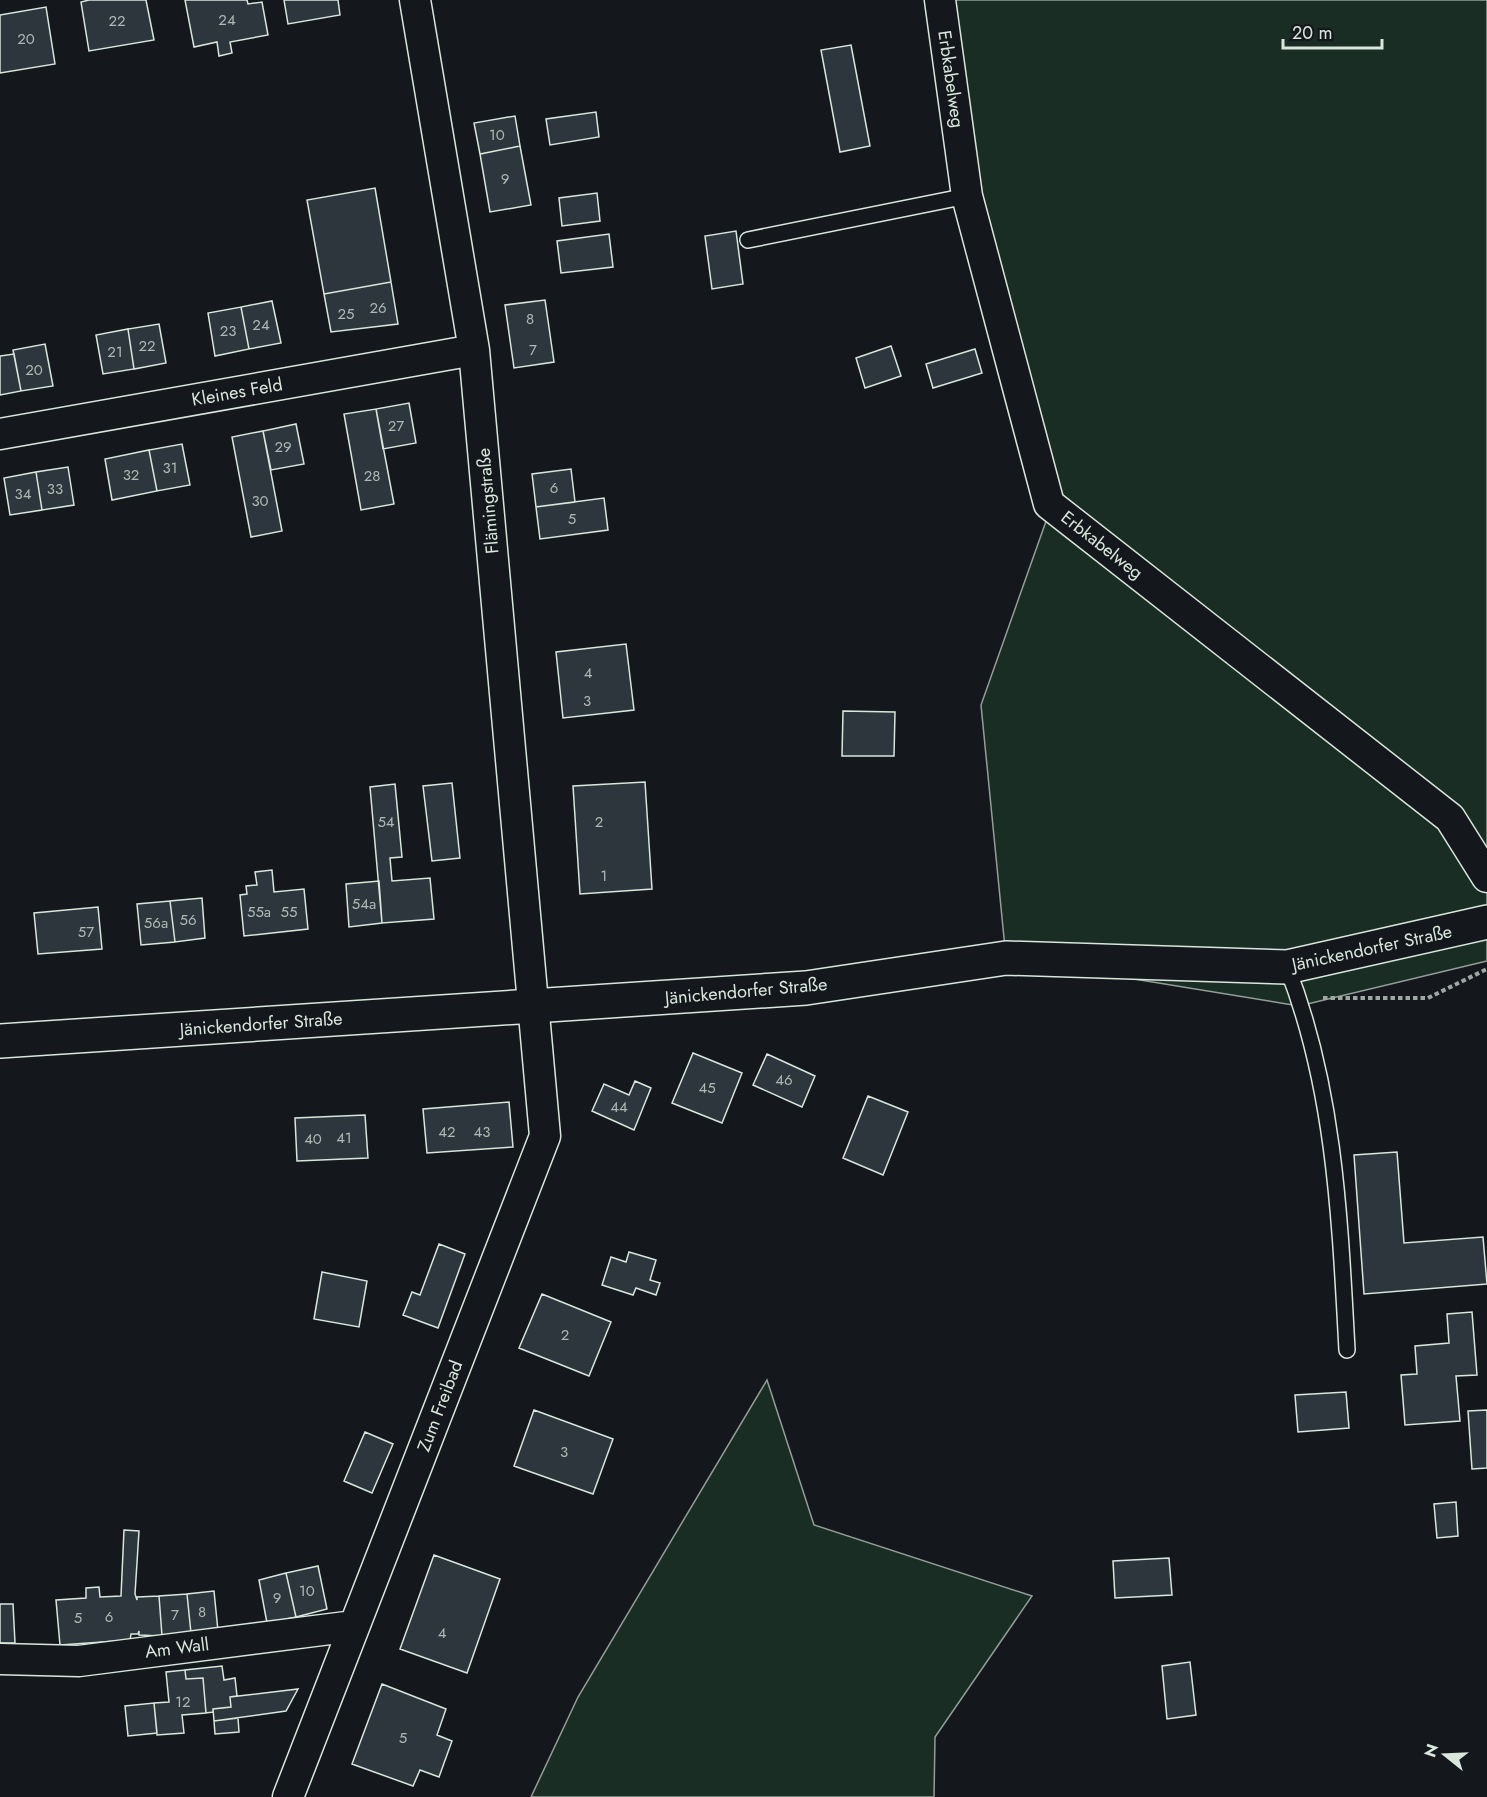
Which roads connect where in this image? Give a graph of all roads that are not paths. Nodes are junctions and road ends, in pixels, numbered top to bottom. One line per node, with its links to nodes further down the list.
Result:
1 (415, 0): 5 (street, Flämingstraße)
2 (940, 0): 3 (street, Erbkabelweg)
3 (967, 196): 4 (lane); 7 (street, Erbkabelweg)
4 (748, 240)
5 (474, 350): 6 (street, Kleines Feld); 10 (street, Flämingstraße)
6 (0, 434)
7 (1487, 877)
8 (1487, 922): 9 (main road, Jänickendorfer Straße)
9 (1293, 982): 10 (main road, Jänickendorfer Straße); 12 (lane)
10 (534, 1006): 11 (main road, Jänickendorfer Straße); 13 (street, Zum Freibad)
11 (0, 1041)
12 (1347, 1350)
13 (354, 1626): 14 (street, Am Wall); 15 (street, Zum Freibad)
14 (0, 1659)
15 (288, 1797)

